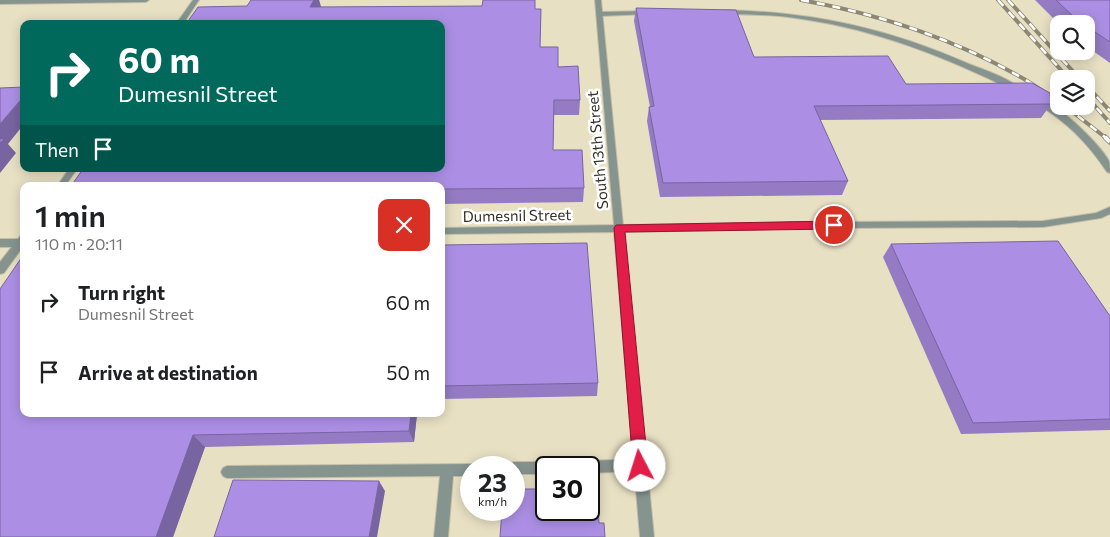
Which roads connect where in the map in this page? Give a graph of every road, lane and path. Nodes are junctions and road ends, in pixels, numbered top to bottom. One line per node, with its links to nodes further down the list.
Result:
1 (146, 0): 4 (street)
2 (196, 0): 8 (street)
3 (598, 0): 7 (street, South 13th Street)
4 (0, 2)
5 (719, 12): 9 (street)
6 (659, 13): 7 (street)
7 (600, 14): 13 (street, South 13th Street)
8 (182, 20)
9 (1110, 170)
10 (72, 172): 11 (street)
11 (64, 182)
12 (1110, 210): 13 (street, Dumesnil Street)
13 (620, 228): 14 (street, Dumesnil Street); 19 (street, South 13th Street)
14 (445, 231)
15 (20, 241): 16 (street)
16 (0, 243)
17 (20, 244): 18 (street)
18 (0, 270)
19 (640, 466): 20 (street); 25 (street, South 13th Street)
20 (600, 467)
21 (447, 470): 22 (street); 23 (street); 24 (street)
22 (460, 470)
23 (227, 472)
24 (440, 537)
25 (647, 537)

